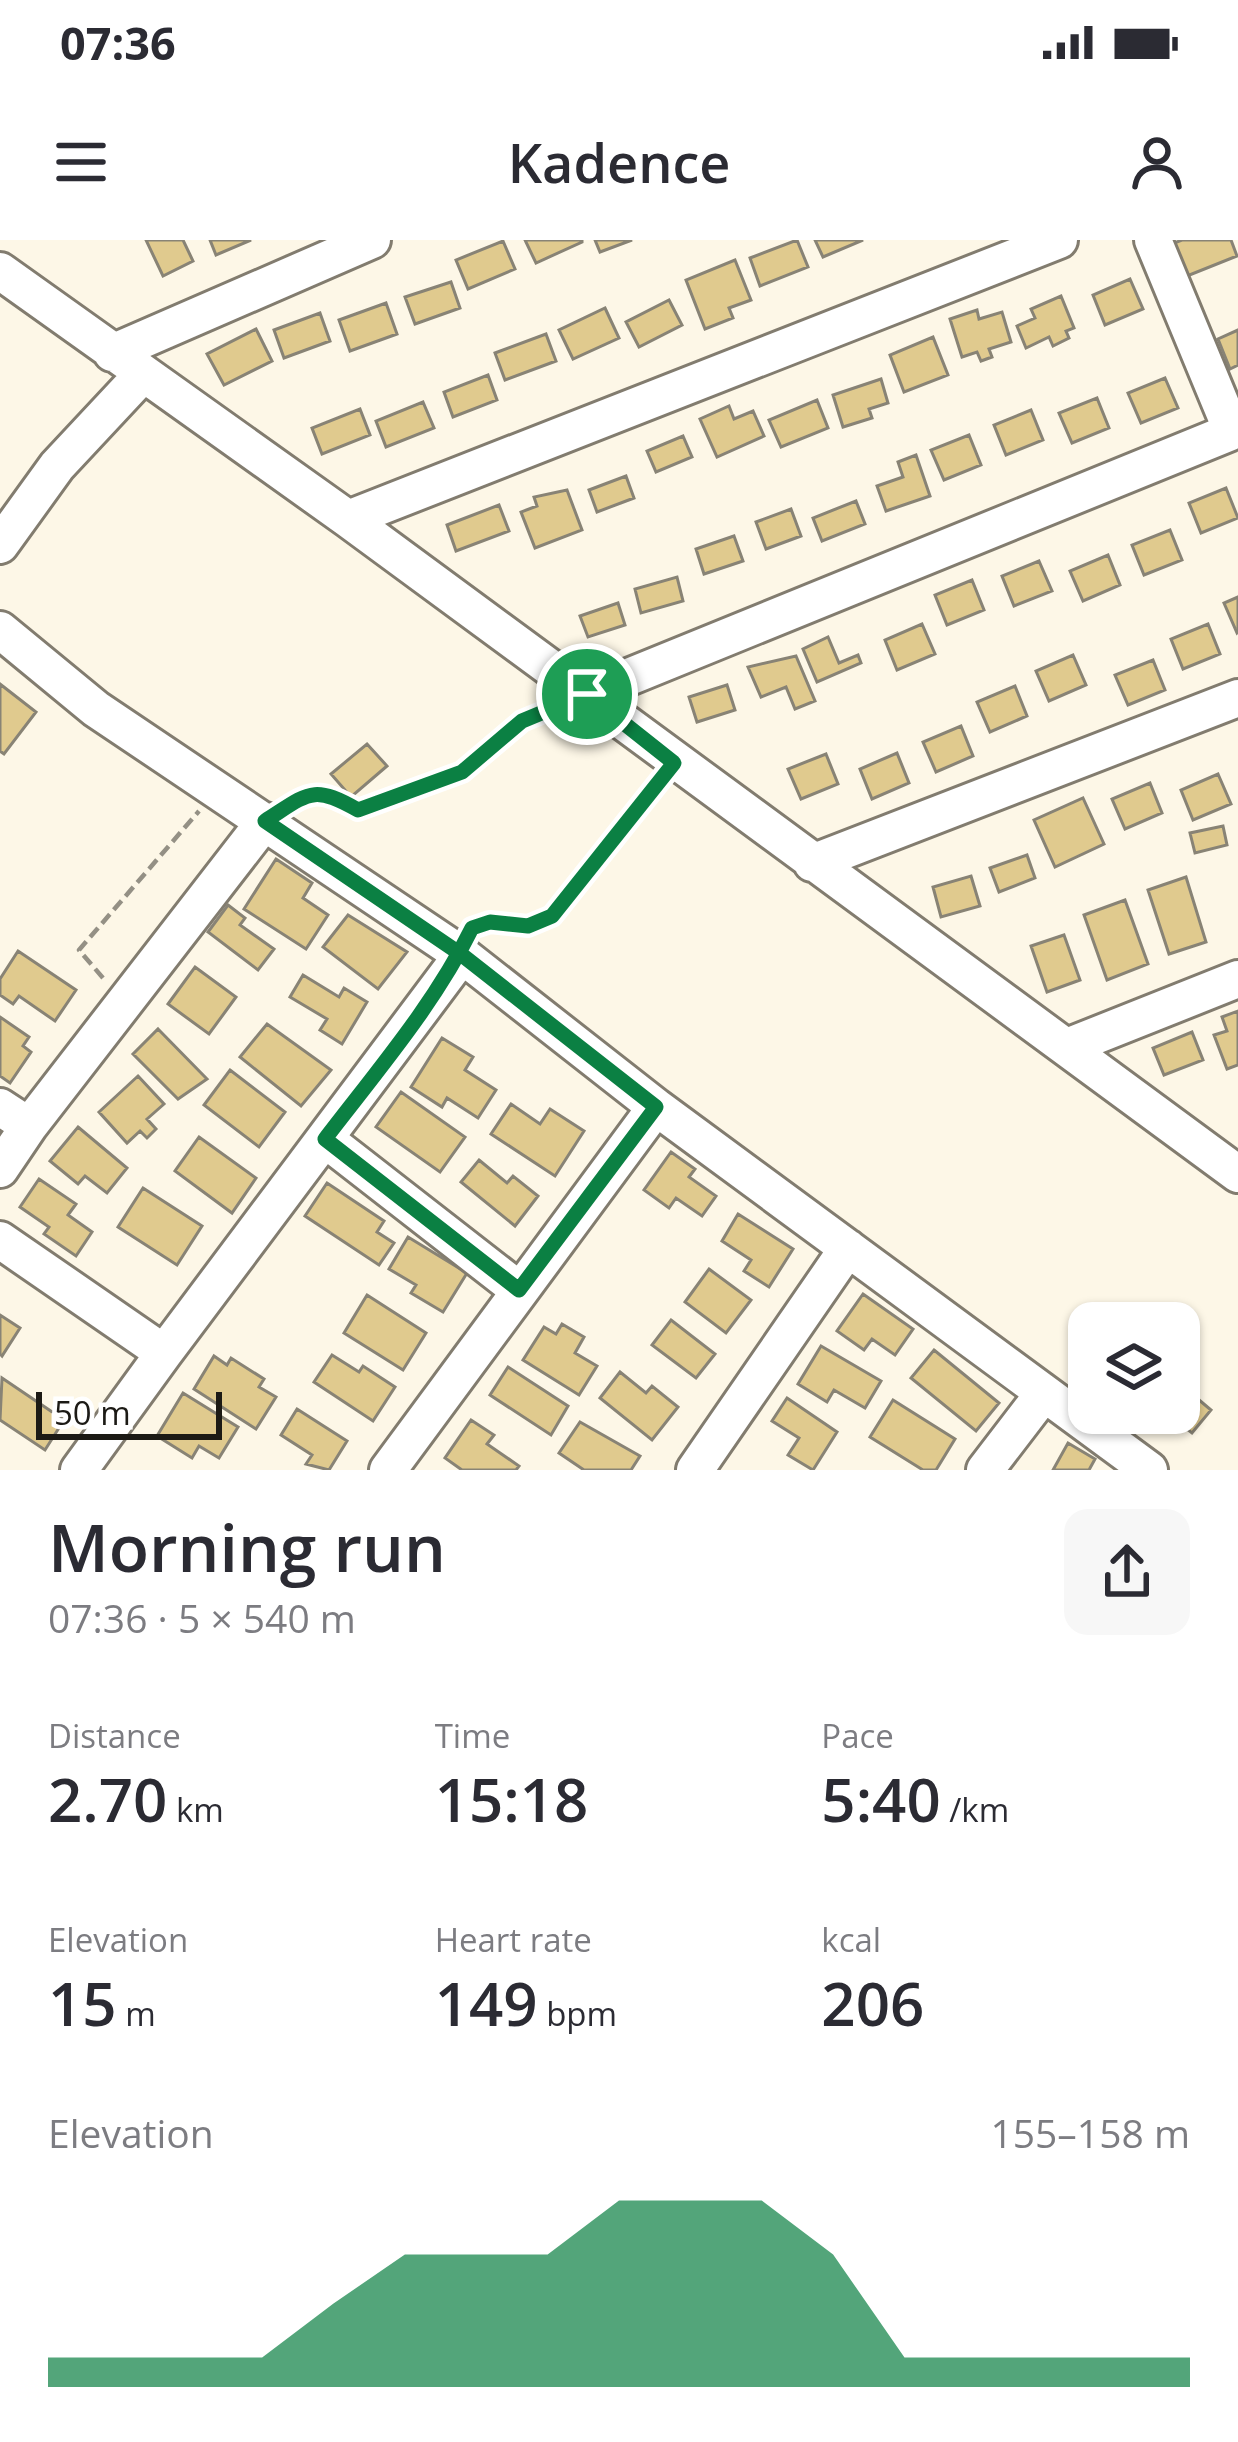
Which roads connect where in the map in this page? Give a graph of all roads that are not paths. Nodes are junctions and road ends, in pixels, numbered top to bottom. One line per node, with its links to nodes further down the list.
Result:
1 (372, 240): 6 (street)
2 (1059, 240): 4 (street)
3 (1153, 240): 8 (street)
4 (988, 253): 9 (street)
5 (0, 271): 6 (street)
6 (112, 353): 7 (street)
7 (142, 375): 9 (street); 10 (street)
8 (1235, 430): 12 (street)
9 (348, 519): 12 (street)
10 (0, 544)
11 (0, 630): 14 (street)
12 (587, 694): 15 (street)
13 (1238, 698): 15 (street)
14 (265, 821): 16 (street); 20 (street)
15 (812, 863): 18 (street)
16 (462, 955): 19 (street); 21 (street)
17 (1238, 979): 18 (street)
18 (1067, 1047): 23 (street)
19 (656, 1107): 25 (street); 26 (street)
20 (15, 1116): 22 (street)
21 (325, 1139): 26 (street); 27 (street)
22 (0, 1169)
23 (1238, 1174)
24 (0, 1240): 27 (street)
25 (848, 1248): 28 (street); 31 (street)
26 (519, 1290): 30 (street)
27 (164, 1353): 29 (street)
28 (1044, 1393): 32 (street); 33 (street)
29 (79, 1470)
30 (388, 1470)
31 (695, 1470)
32 (985, 1470)
33 (1149, 1470)

